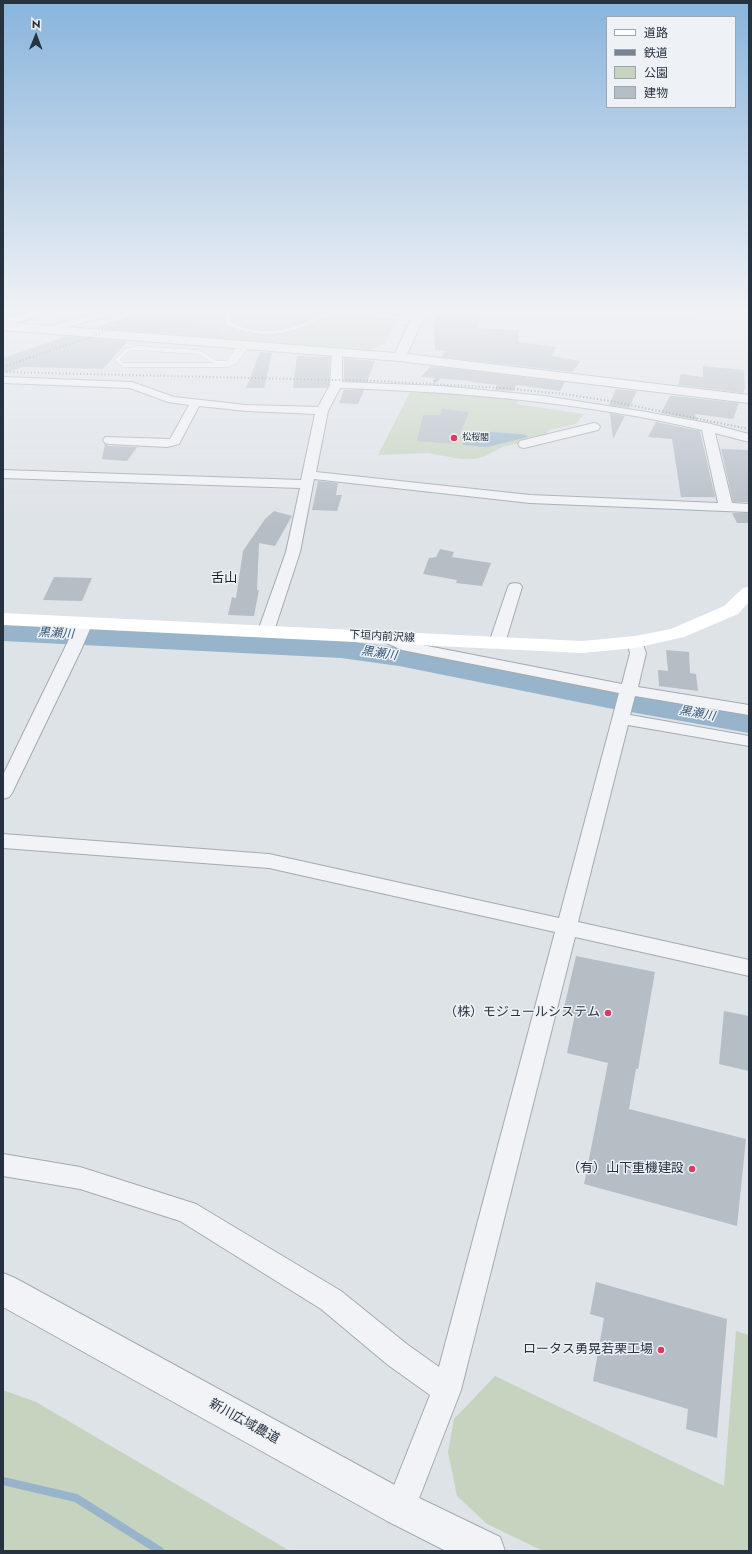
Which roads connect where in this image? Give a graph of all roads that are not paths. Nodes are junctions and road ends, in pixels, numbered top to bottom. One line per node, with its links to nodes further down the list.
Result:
1 (54, 382): 6 (street)
2 (336, 382): 4 (street)
3 (599, 382): 5 (street)
4 (336, 385): 7 (street); 8 (street)
5 (749, 399)
6 (194, 404): 8 (street); 11 (street)
7 (599, 407): 9 (street); 12 (street)
8 (322, 412): 16 (street)
9 (707, 427): 10 (street); 17 (street)
10 (749, 438)
11 (109, 440)
12 (538, 440): 13 (street); 14 (street)
13 (524, 444)
14 (548, 452)
15 (3, 474): 16 (street)
16 (307, 479): 17 (street); 23 (street)
17 (726, 507): 18 (street)
18 (749, 508)
19 (514, 587): 26 (street)
20 (749, 592): 25 (main road, 下垣内前沢線)
21 (3, 619): 22 (main road, 下垣内前沢線)
22 (83, 626): 23 (main road, 下垣内前沢線); 31 (street)
23 (266, 631): 24 (main road, 下垣内前沢線)
24 (386, 637): 26 (main road, 下垣内前沢線); 27 (street)
25 (635, 642): 26 (main road, 下垣内前沢線); 27 (street)
26 (497, 643)
27 (628, 690): 28 (street); 29 (street)
28 (749, 710)
29 (621, 715): 30 (street); 33 (street)
30 (749, 741)
31 (3, 792)
32 (3, 841): 33 (street)
33 (567, 928): 34 (street); 37 (street)
34 (749, 968)
35 (3, 1165): 37 (street)
36 (3, 1289): 38 (street, 新川広域農道)
37 (447, 1390): 38 (street)
38 (400, 1508): 39 (street, 新川広域農道)
39 (486, 1551)

